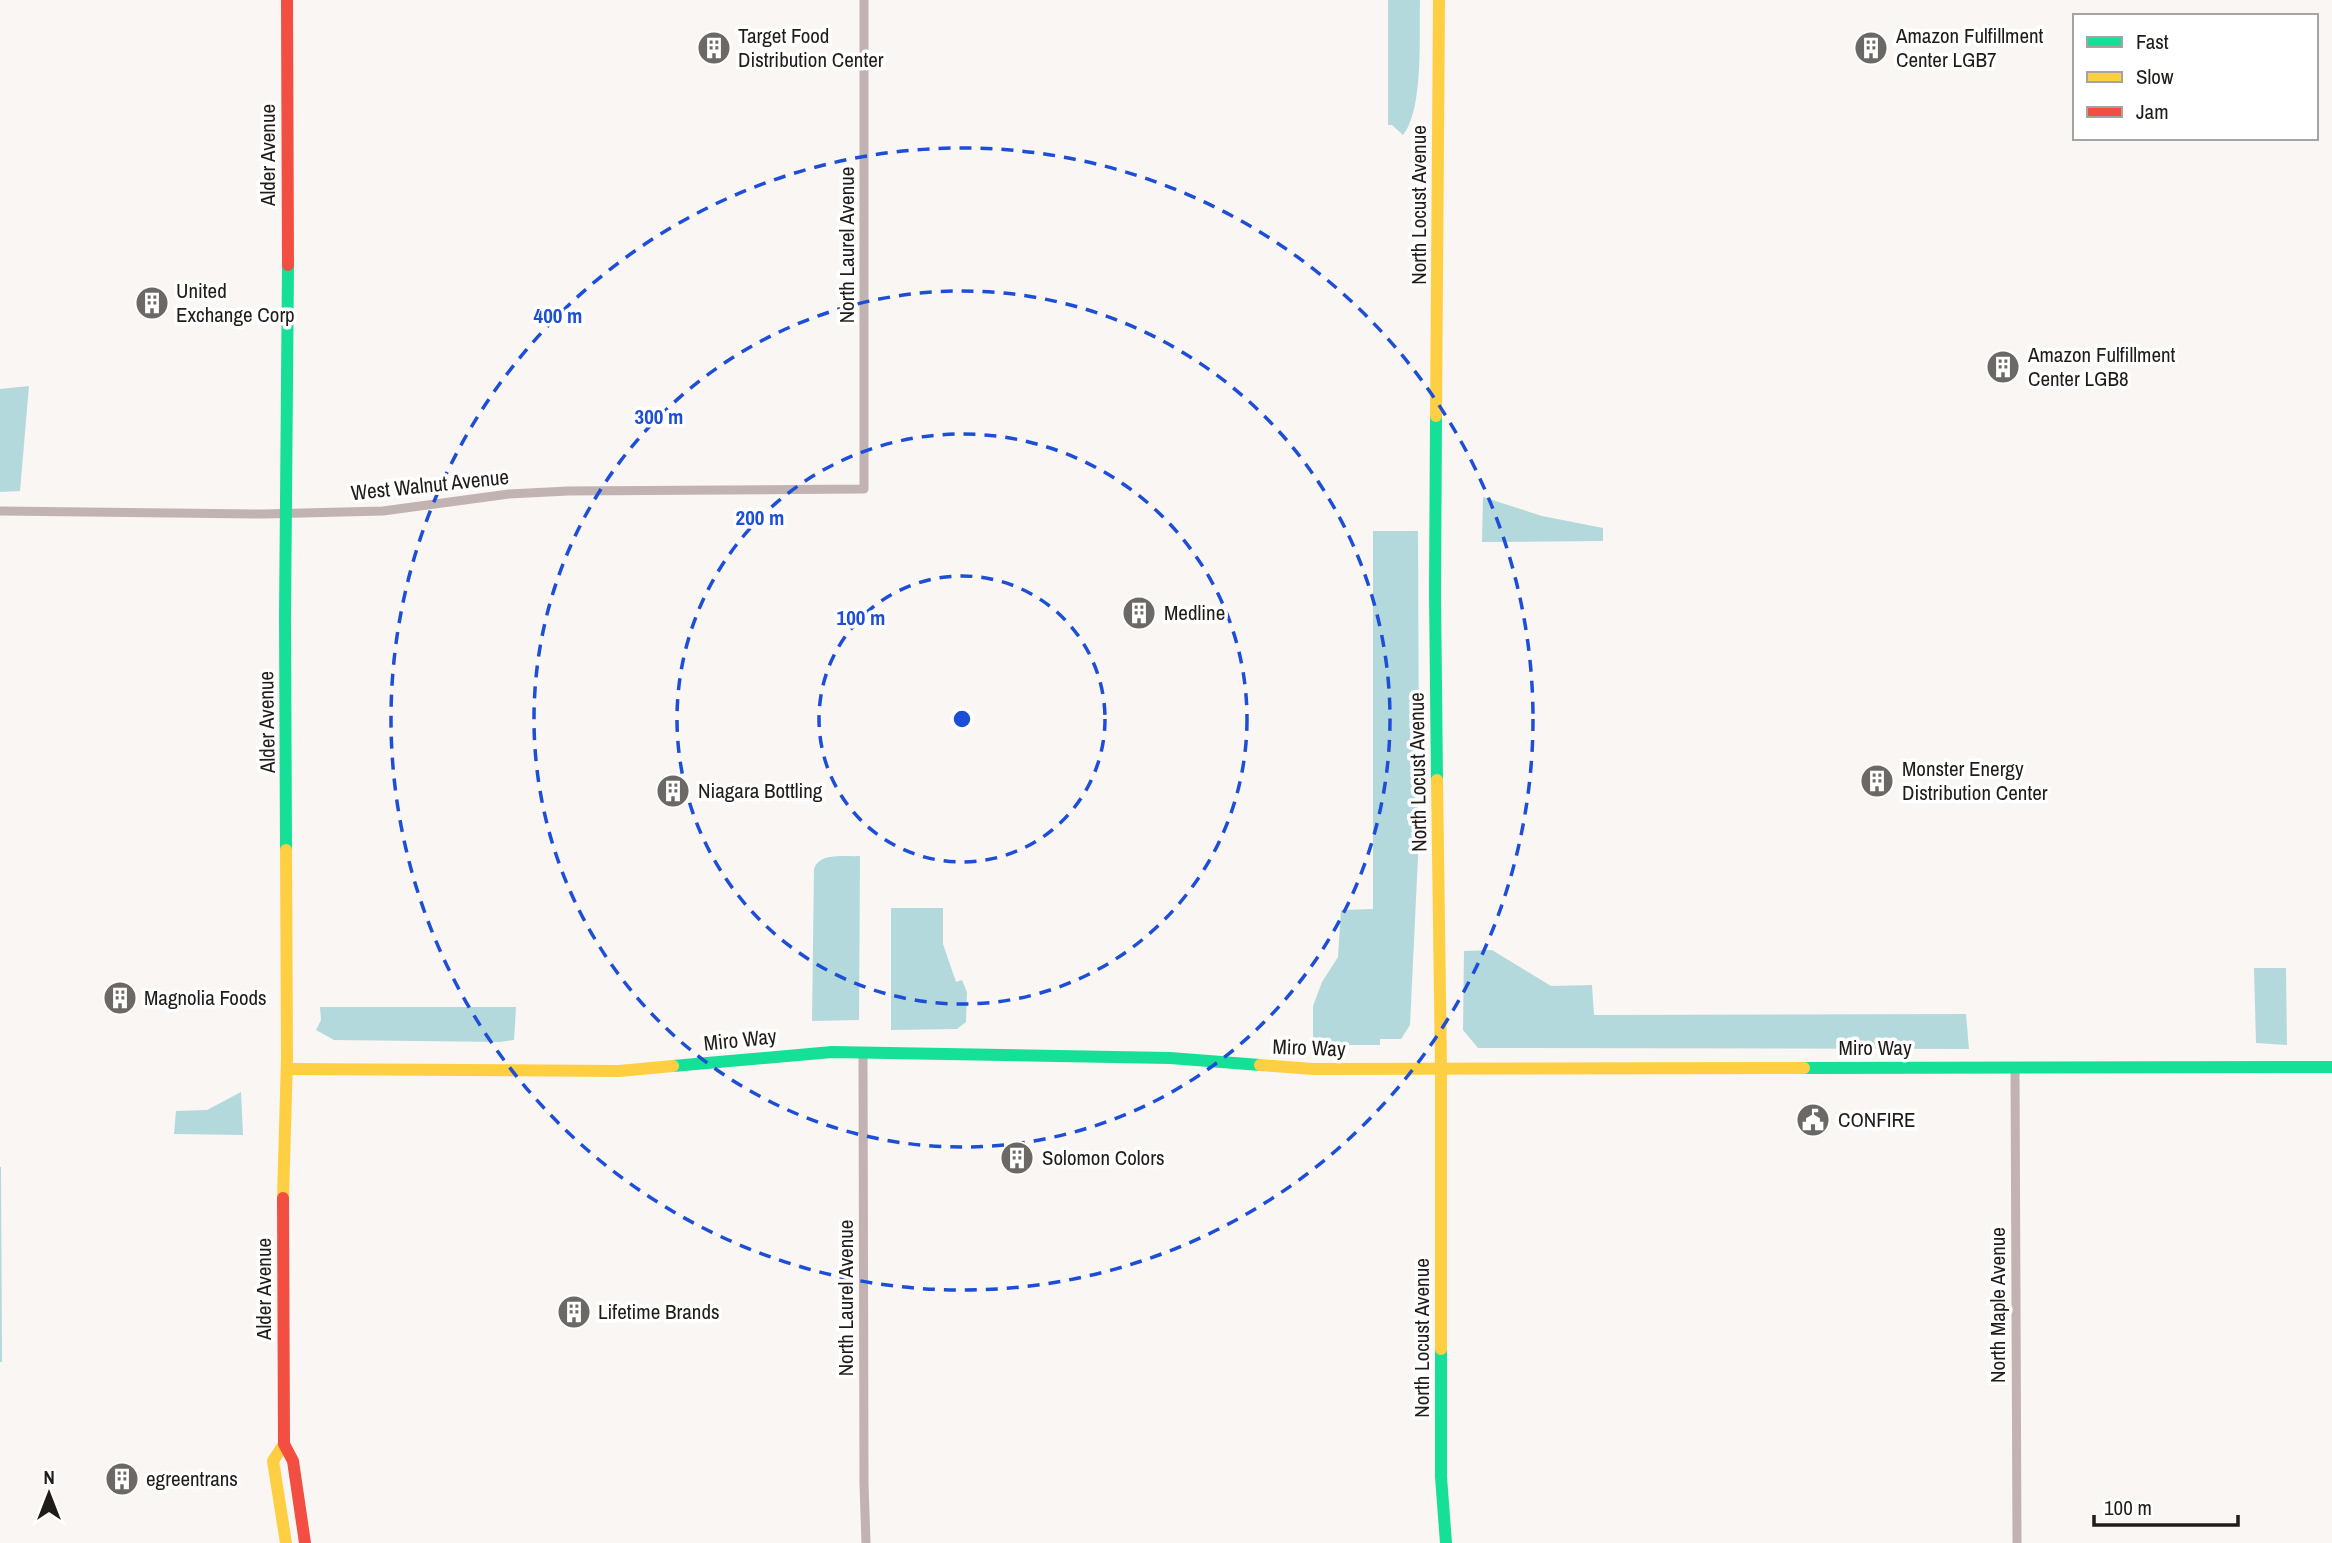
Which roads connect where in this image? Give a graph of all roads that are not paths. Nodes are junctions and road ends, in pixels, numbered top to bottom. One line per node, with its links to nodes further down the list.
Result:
1 (287, 0): 6 (street, Alder Avenue)
2 (864, 0): 4 (street, North Laurel Avenue)
3 (1439, 0): 10 (street, North Locust Avenue)
4 (864, 489): 6 (street, West Walnut Avenue)
5 (0, 511): 6 (street, West Walnut Avenue)
6 (287, 513): 11 (street, Alder Avenue)
7 (863, 1052): 10 (street, Miro Way); 11 (street, Miro Way); 15 (street, North Laurel Avenue)
8 (2015, 1067): 9 (street, Miro Way); 10 (street, Miro Way); 17 (street, North Maple Avenue)
9 (2332, 1067)
10 (1441, 1068): 16 (street, North Locust Avenue)
11 (286, 1069): 12 (street, Alder Avenue)
12 (284, 1444): 13 (street, Alder Avenue); 14 (street, Alder Avenue)
13 (286, 1543)
14 (305, 1543)
15 (866, 1543)
16 (1446, 1543)
17 (2017, 1543)

